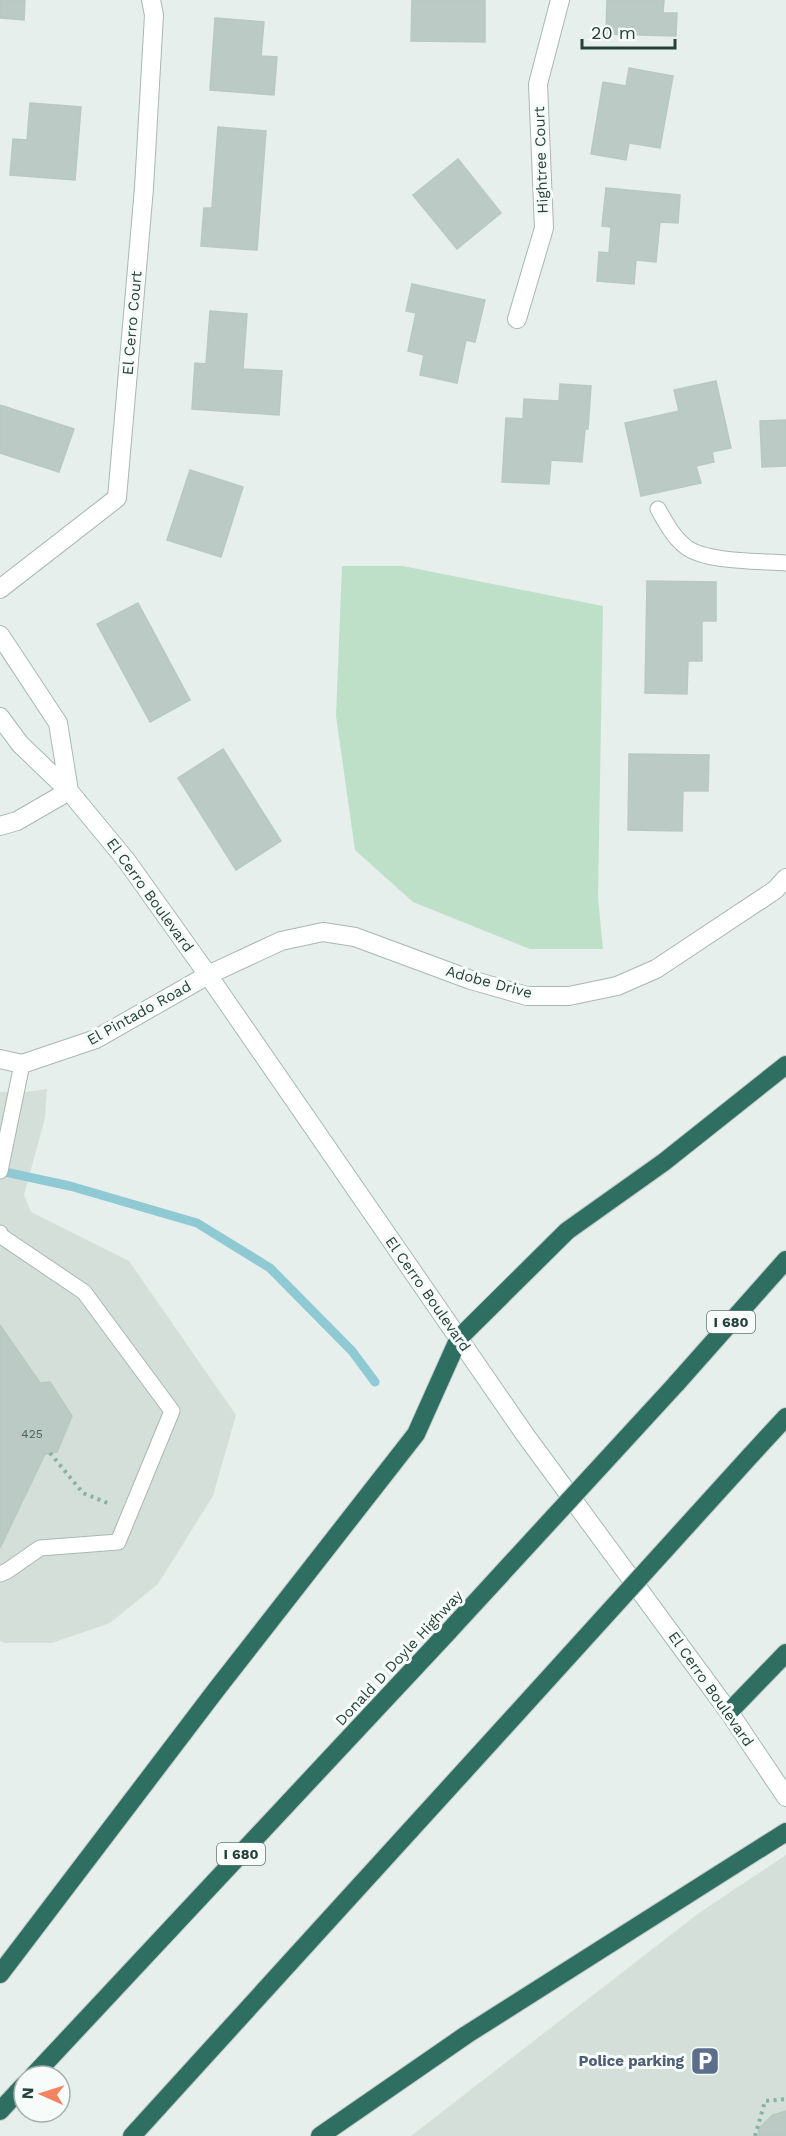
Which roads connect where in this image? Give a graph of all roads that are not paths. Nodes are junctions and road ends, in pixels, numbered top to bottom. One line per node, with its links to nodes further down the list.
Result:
1 (151, 0): 6 (street, El Cerro Court)
2 (560, 0): 3 (street, Hightree Court)
3 (517, 319)
4 (658, 509): 5 (lane)
5 (786, 563)
6 (0, 589)
7 (0, 635): 9 (street, El Cerro Boulevard)
8 (0, 717): 9 (street, El Cerro Boulevard)
9 (69, 790): 10 (street); 12 (street, El Cerro Boulevard)
10 (0, 826)
11 (786, 878): 12 (street, Adobe Drive)
12 (208, 975): 14 (street, El Pintado Road); 19 (street, El Cerro Boulevard)
13 (0, 1059): 14 (street)
14 (22, 1064): 16 (lane)
15 (786, 1065): 19 (highway)
16 (0, 1171)
17 (0, 1233): 21 (lane)
18 (786, 1260): 27 (highway, Donald D Doyle Highway / I 680, bridge)
19 (459, 1338): 23 (street, El Cerro Boulevard); 26 (highway)
20 (786, 1417): 30 (highway, bridge)
21 (0, 1574)
22 (786, 1653): 23 (highway)
23 (729, 1712): 24 (street, El Cerro Boulevard)
24 (786, 1797)
25 (786, 1832): 31 (highway)
26 (0, 1974)
27 (44, 2064)
28 (12, 2098): 29 (highway)
29 (0, 2111)
30 (132, 2136)
31 (320, 2136)

